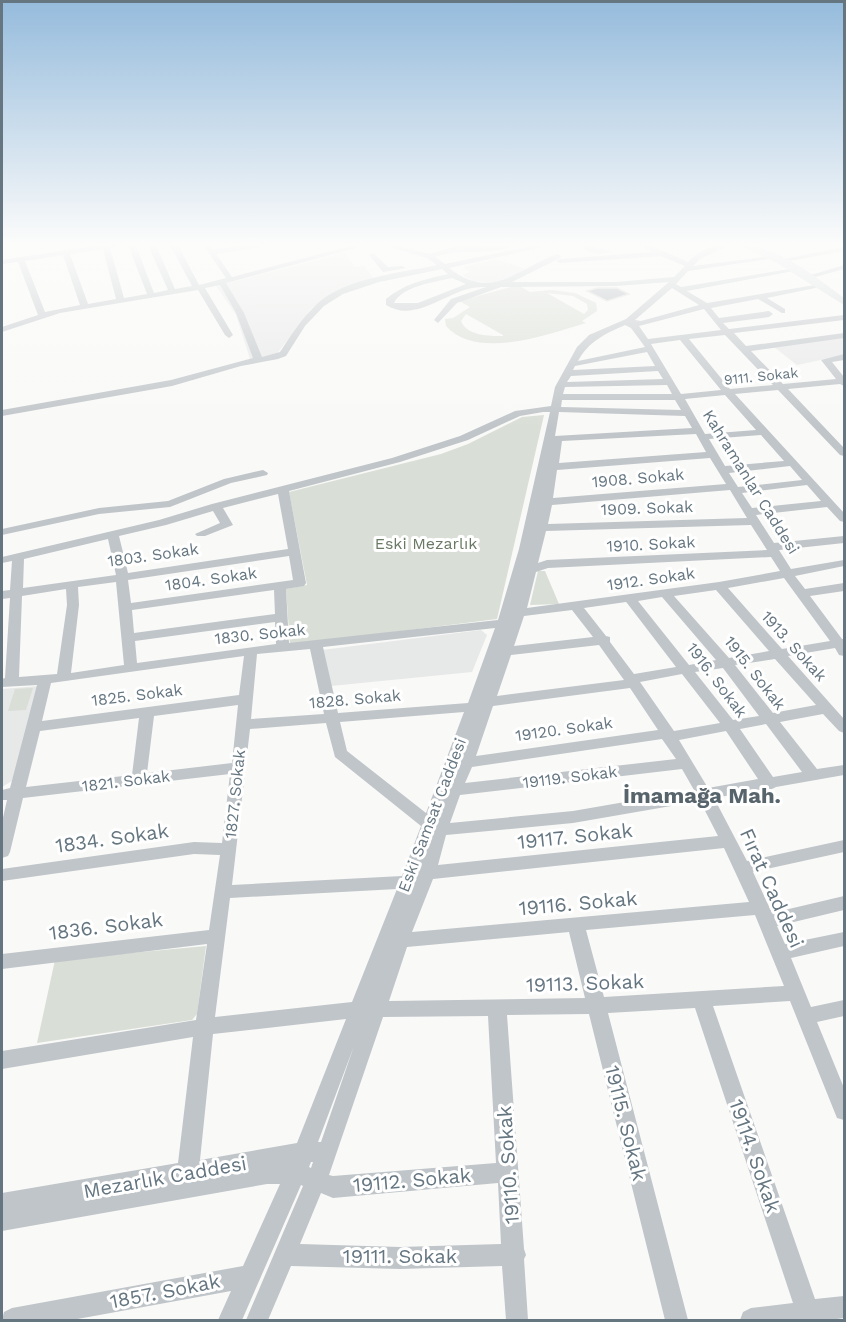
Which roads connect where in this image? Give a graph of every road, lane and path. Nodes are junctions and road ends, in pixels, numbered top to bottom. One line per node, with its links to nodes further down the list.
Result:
1 (38, 305): 16 (street)
2 (102, 305): 13 (street)
3 (209, 305): 23 (street)
4 (236, 305): 29 (street)
5 (323, 305): 29 (street)
6 (390, 305): 7 (street)
7 (418, 305)
8 (451, 305): 18 (street)
9 (651, 305): 20 (street)
10 (713, 305): 12 (street)
11 (772, 305): 14 (street)
12 (706, 306): 19 (street); 20 (street)
13 (85, 307): 16 (street)
14 (782, 311)
15 (770, 314): 19 (street)
16 (43, 317): 21 (street)
17 (844, 317): 22 (street)
18 (438, 320)
19 (717, 321): 22 (street)
20 (632, 324): 26 (street, Kahramanlar Caddesi); 34 (street); 34 (street, Eski Samsat Caddesi)
21 (2, 330)
22 (729, 332): 25 (street); 27 (street)
23 (229, 335)
24 (844, 335): 27 (street)
25 (682, 338): 26 (street); 35 (street)
26 (648, 345): 30 (street, Kahramanlar Caddesi); 34 (street)
27 (745, 349): 33 (street)
28 (844, 357): 31 (street)
29 (258, 359): 37 (street)
30 (662, 368): 32 (street, Kahramanlar Caddesi); 34 (street)
31 (844, 381): 33 (street, 9111. Sokak)
32 (671, 382): 34 (street); 36 (street, Kahramanlar Caddesi)
33 (782, 388): 35 (street, 9111. Sokak); 43 (street)
34 (565, 390): 36 (street, 9111. Sokak); 38 (street); 41 (street, Eski Samsat Caddesi); 51 (street); 84 (street, Eski Samsat Caddesi)
35 (728, 393): 36 (street, 9111. Sokak); 39 (street)
36 (679, 397): 38 (street, Kahramanlar Caddesi)
37 (2, 413)
38 (688, 413): 40 (street, Kahramanlar Caddesi)
39 (763, 432): 40 (street); 46 (street)
40 (700, 434): 41 (street); 45 (street, Kahramanlar Caddesi)
41 (557, 438): 47 (street, Eski Samsat Caddesi)
42 (844, 441): 43 (street)
43 (833, 442): 44 (street)
44 (844, 453)
45 (713, 455): 47 (street); 48 (street, Kahramanlar Caddesi)
46 (792, 464): 48 (street); 50 (street)
47 (553, 466): 53 (street, Eski Samsat Caddesi)
48 (722, 470): 52 (street, Kahramanlar Caddesi)
49 (263, 473): 59 (street)
50 (809, 482): 52 (street, 1908. Sokak); 54 (street)
51 (283, 489): 55 (street); 64 (street)
52 (734, 489): 53 (street, 1908. Sokak); 56 (street, Kahramanlar Caddesi)
53 (546, 502): 58 (street, Eski Samsat Caddesi)
54 (830, 504): 56 (street, 1909. Sokak); 57 (street)
55 (216, 506): 60 (street); 61 (street)
56 (751, 517): 58 (street, 1909. Sokak); 63 (street, Kahramanlar Caddesi)
57 (844, 519)
58 (541, 528): 68 (street, Eski Samsat Caddesi)
59 (2, 532)
60 (201, 534)
61 (113, 535): 65 (street); 70 (street)
62 (844, 540): 63 (street, 1910. Sokak)
63 (773, 550): 68 (street, 1910. Sokak); 69 (street, Kahramanlar Caddesi)
64 (295, 552): 70 (street, 1803. Sokak); 72 (street, 1804. Sokak)
65 (18, 556): 66 (street); 75 (street)
66 (2, 560)
67 (844, 563): 69 (street, 1912. Sokak)
68 (530, 570): 82 (street, Eski Samsat Caddesi)
69 (788, 574): 73 (street, 1912. Sokak); 76 (street, Kahramanlar Caddesi)
70 (121, 577): 71 (street, 1803. Sokak); 81 (street)
71 (72, 584): 75 (street, 1803. Sokak); 99 (street)
72 (280, 586): 81 (street, 1804. Sokak); 83 (street)
73 (719, 586): 77 (street, 1912. Sokak); 94 (street, 1913. Sokak)
74 (844, 587): 76 (street)
75 (17, 592): 78 (street, 1803. Sokak); 85 (street)
76 (801, 593): 90 (street, Kahramanlar Caddesi)
77 (666, 594): 79 (street, 1912. Sokak); 96 (street, 1915. Sokak)
78 (2, 595)
79 (631, 600): 80 (street, 1912. Sokak); 98 (street, 1916. Sokak)
80 (576, 606): 82 (street, 1912. Sokak); 88 (street, Fırat Caddesi)
81 (126, 607): 87 (street)
82 (519, 613): 84 (street, 1830. Sokak); 93 (street, Eski Samsat Caddesi)
83 (282, 617): 87 (street); 91 (street)
84 (503, 623): 89 (street, 1830. Sokak); 105 (street, Eski Samsat Caddesi)
85 (16, 634): 86 (street); 95 (street)
86 (2, 635)
87 (129, 638): 97 (street)
88 (604, 640): 93 (street); 101 (street, Fırat Caddesi)
89 (316, 645): 91 (street, 1830. Sokak); 108 (street)
90 (842, 646): 94 (street)
91 (283, 648): 92 (street, 1830. Sokak)
92 (251, 651): 97 (street, 1830. Sokak); 103 (street, 1827. Sokak)
93 (506, 651): 104 (street, Eski Samsat Caddesi)
94 (779, 653): 96 (street); 106 (street, 1913. Sokak)
95 (8, 656): 102 (street)
96 (727, 664): 98 (street); 109 (street, 1915. Sokak)
97 (132, 667): 99 (street, 1830. Sokak)
98 (688, 670): 101 (street); 112 (street, 1916. Sokak)
99 (63, 678): 100 (street, 1830. Sokak)
100 (45, 680): 102 (street, 1830. Sokak); 111 (street)
101 (631, 681): 104 (street); 114 (street, Fırat Caddesi)
102 (7, 683)
103 (245, 699): 107 (street, 1825. Sokak); 110 (street, 1827. Sokak)
104 (488, 702): 115 (street, Eski Samsat Caddesi)
105 (471, 707): 108 (street, 1828. Sokak); 125 (street, Eski Samsat Caddesi)
106 (828, 708): 109 (street, 19120. Sokak); 113 (street, 1913. Sokak)
107 (147, 712): 111 (street, 1825. Sokak); 120 (street)
108 (333, 719): 110 (street, 1828. Sokak); 125 (street)
109 (768, 720): 112 (street, 19120. Sokak); 119 (street, 1915. Sokak)
110 (242, 725): 117 (street, 1827. Sokak)
111 (33, 727): 123 (street)
112 (730, 727): 114 (street, 19120. Sokak); 121 (street, 1916. Sokak)
113 (844, 728)
114 (667, 736): 115 (street, 19120. Sokak); 116 (street, Fırat Caddesi)
115 (467, 762): 122 (street, Eski Samsat Caddesi)
116 (685, 763): 122 (street, 19119. Sokak); 124 (street, Fırat Caddesi)
117 (237, 768): 120 (street, 1821. Sokak); 128 (street, 1827. Sokak)
118 (844, 770): 119 (street)
119 (814, 776): 121 (street)
120 (139, 780): 123 (street, 1821. Sokak)
121 (770, 785): 124 (street)
122 (455, 790): 125 (street, Eski Samsat Caddesi)
123 (9, 794): 129 (street)
124 (705, 795): 125 (street); 126 (street, Fırat Caddesi)
125 (435, 827): 131 (street, Eski Samsat Caddesi); 133 (street, Eski Samsat Caddesi)
126 (728, 841): 130 (street, Fırat Caddesi); 131 (street, 19117. Sokak)
127 (844, 846): 130 (street)
128 (229, 849): 132 (street, 1834. Sokak); 134 (street, 1827. Sokak)
129 (2, 852)
130 (742, 868): 136 (street, Fırat Caddesi)
131 (427, 873): 140 (street, Eski Samsat Caddesi)
132 (2, 874)
133 (406, 882): 134 (street); 147 (street, Eski Samsat Caddesi)
134 (222, 892): 138 (street, 1827. Sokak)
135 (844, 903): 136 (street, 19116. Sokak)
136 (762, 915): 137 (street, 19116. Sokak); 141 (street, Fırat Caddesi)
137 (576, 925): 140 (street, 19116. Sokak); 145 (street, 19115. Sokak)
138 (215, 936): 142 (street, 1836. Sokak); 150 (street, 1827. Sokak)
139 (844, 939): 141 (street)
140 (400, 940): 147 (street, Eski Samsat Caddesi)
141 (778, 953): 143 (street, Fırat Caddesi)
142 (2, 961)
143 (795, 993): 144 (street, 19113. Sokak); 149 (street, Fırat Caddesi)
144 (702, 1000): 145 (street, 19113. Sokak); 165 (street, 19114. Sokak)
145 (596, 1006): 148 (street, 19113. Sokak); 170 (street, 19115. Sokak)
146 (844, 1008): 149 (street)
147 (369, 1009): 148 (street, 19113. Sokak); 150 (street, 19113. Sokak); 153 (street, Eski Samsat Caddesi); 154 (street, Eski Samsat Caddesi)
148 (497, 1009): 156 (street, 19110. Sokak)
149 (805, 1017): 152 (street, Fırat Caddesi)
150 (204, 1027): 151 (street, 19113. Sokak); 155 (street, 1827. Sokak)
151 (2, 1060)
152 (844, 1111)
153 (304, 1152): 154 (street, Mezarlık Caddesi); 155 (street, Mezarlık Caddesi); 157 (street, Eski Samsat Caddesi)
154 (328, 1152): 158 (street, Eski Samsat Caddesi)
155 (188, 1171): 159 (street, Mezarlık Caddesi)
156 (509, 1172): 158 (street, 19112. Sokak); 161 (street, 19110. Sokak)
157 (296, 1173): 158 (street, Mezarlık Caddesi); 160 (street, Mezarlık Caddesi); 163 (street, Eski Samsat Caddesi)
158 (317, 1180): 162 (street, Eski Samsat Caddesi)
159 (2, 1204)
160 (2, 1220)
161 (515, 1255): 162 (street, 19111. Sokak); 169 (street, 19110. Sokak)
162 (284, 1256): 168 (street, Eski Samsat Caddesi)
163 (249, 1276): 166 (street, 1857. Sokak); 167 (street, Eski Samsat Caddesi)
164 (844, 1307): 165 (street)
165 (808, 1312): 171 (street)
166 (12, 1320)
167 (230, 1320)
168 (257, 1320)
169 (517, 1320)
170 (677, 1320)
171 (751, 1320)

